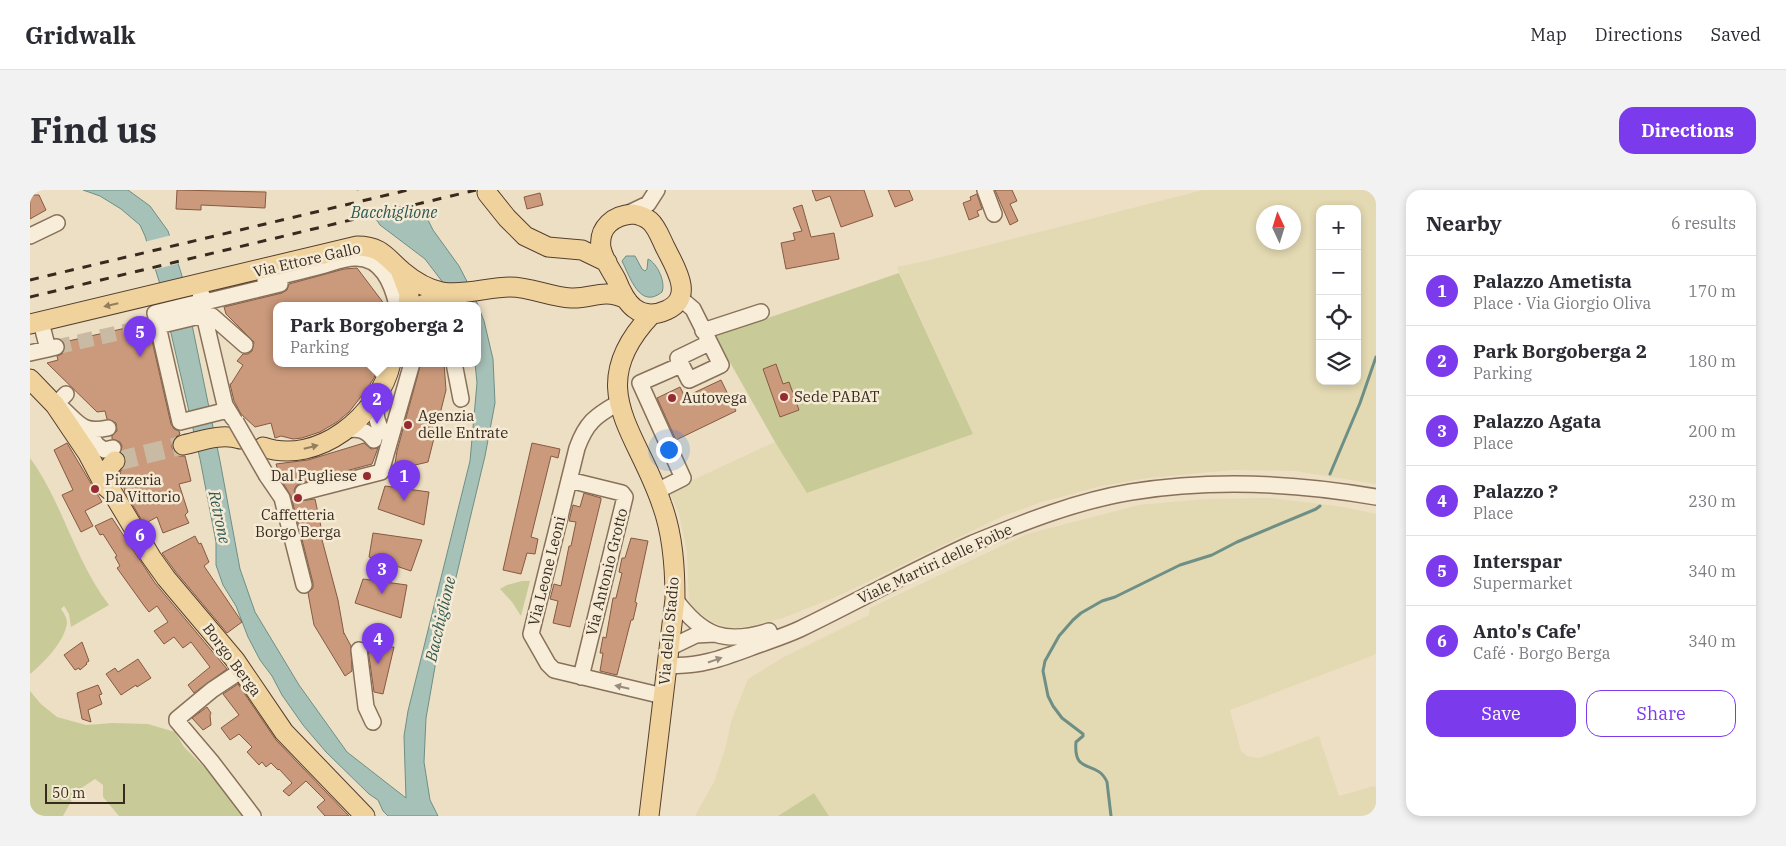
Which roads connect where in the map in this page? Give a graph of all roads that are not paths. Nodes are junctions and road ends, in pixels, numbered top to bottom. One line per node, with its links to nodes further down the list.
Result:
1 (657, 190): 4 (street)
2 (985, 190): 6 (street)
3 (486, 193): 11 (main road)
4 (648, 204): 5 (street); 8 (street)
5 (627, 214): 8 (main road); 10 (main road)
6 (994, 214)
7 (57, 223): 9 (street)
8 (653, 224): 18 (main road)
9 (30, 236)
10 (602, 237): 11 (main road); 12 (main road)
11 (582, 250): 12 (main road)
12 (608, 265): 17 (main road); 23 (main road)
13 (351, 268): 19 (street)
14 (400, 269): 16 (main road, Via Ettore Gallo); 19 (main road, Via Ettore Gallo); 21 (main road, Via Ettore Gallo)
15 (265, 280): 20 (street)
16 (446, 294): 17 (main road, Via Ettore Gallo); 22 (main road, Via Ettore Gallo)
17 (593, 294): 23 (main road, Via Ettore Gallo)
18 (680, 298): 25 (main road); 28 (street)
19 (199, 301): 26 (main road, Via Ettore Gallo); 26 (street); 30 (street); 44 (street)
20 (407, 302)
21 (409, 302)
22 (416, 302)
23 (629, 303): 25 (main road); 29 (main road, Via dello Stadio)
24 (761, 312): 28 (street)
25 (651, 315): 29 (main road, Via dello Stadio)
26 (159, 317): 27 (main road, Via Ettore Gallo, one-way to 27); 44 (street)
27 (36, 327): 31 (street)
28 (706, 337): 32 (street); 32 (street)
29 (631, 339): 40 (main road, Via dello Stadio)
30 (245, 345)
31 (30, 354)
32 (682, 365): 51 (street)
33 (389, 367): 37 (main road)
34 (411, 367): 53 (street)
35 (455, 367): 38 (street)
36 (30, 379): 39 (main road, Borgo Berga)
37 (374, 398): 41 (street); 45 (main road); 45 (street)
38 (461, 399)
39 (59, 402): 43 (street); 48 (main road, Borgo Berga)
40 (618, 403): 50 (street, Via Leone Leoni); 51 (main road, Via dello Stadio)
41 (391, 409)
42 (108, 428): 43 (street)
43 (85, 429): 49 (street)
44 (230, 430): 47 (main road); 53 (street, bridge)
45 (347, 430): 46 (main road, one-way to 45)
46 (263, 448)
47 (187, 449)
48 (88, 454): 49 (main road); 52 (main road, Borgo Berga)
49 (115, 456): 52 (main road, Borgo Berga)
50 (569, 480): 62 (street, Via Leone Leoni); 62 (street, Via Antonio Grotto)
51 (657, 491): 56 (main road, Via dello Stadio)
52 (112, 492): 61 (main road, Borgo Berga)
53 (293, 495): 55 (street)
54 (1376, 497): 57 (street, Viale Martiri delle Foibe)
55 (304, 585)
56 (675, 599): 58 (street, Viale Martiri delle Foibe); 60 (main road, Via dello Stadio)
57 (821, 617): 58 (street, Viale Martiri delle Foibe); 60 (street, Viale Martiri delle Foibe, one-way to 57)
58 (714, 634): 60 (street, Viale Martiri delle Foibe)
59 (359, 650): 64 (street)
60 (668, 657): 63 (main road, Via dello Stadio)
61 (242, 670): 65 (street); 66 (main road, Borgo Berga)
62 (581, 677): 63 (street, Via Leone Leoni, one-way to 62)
63 (663, 696): 67 (main road, Via dello Stadio)
64 (373, 722)
65 (253, 816)
66 (365, 816)
67 (648, 816)

